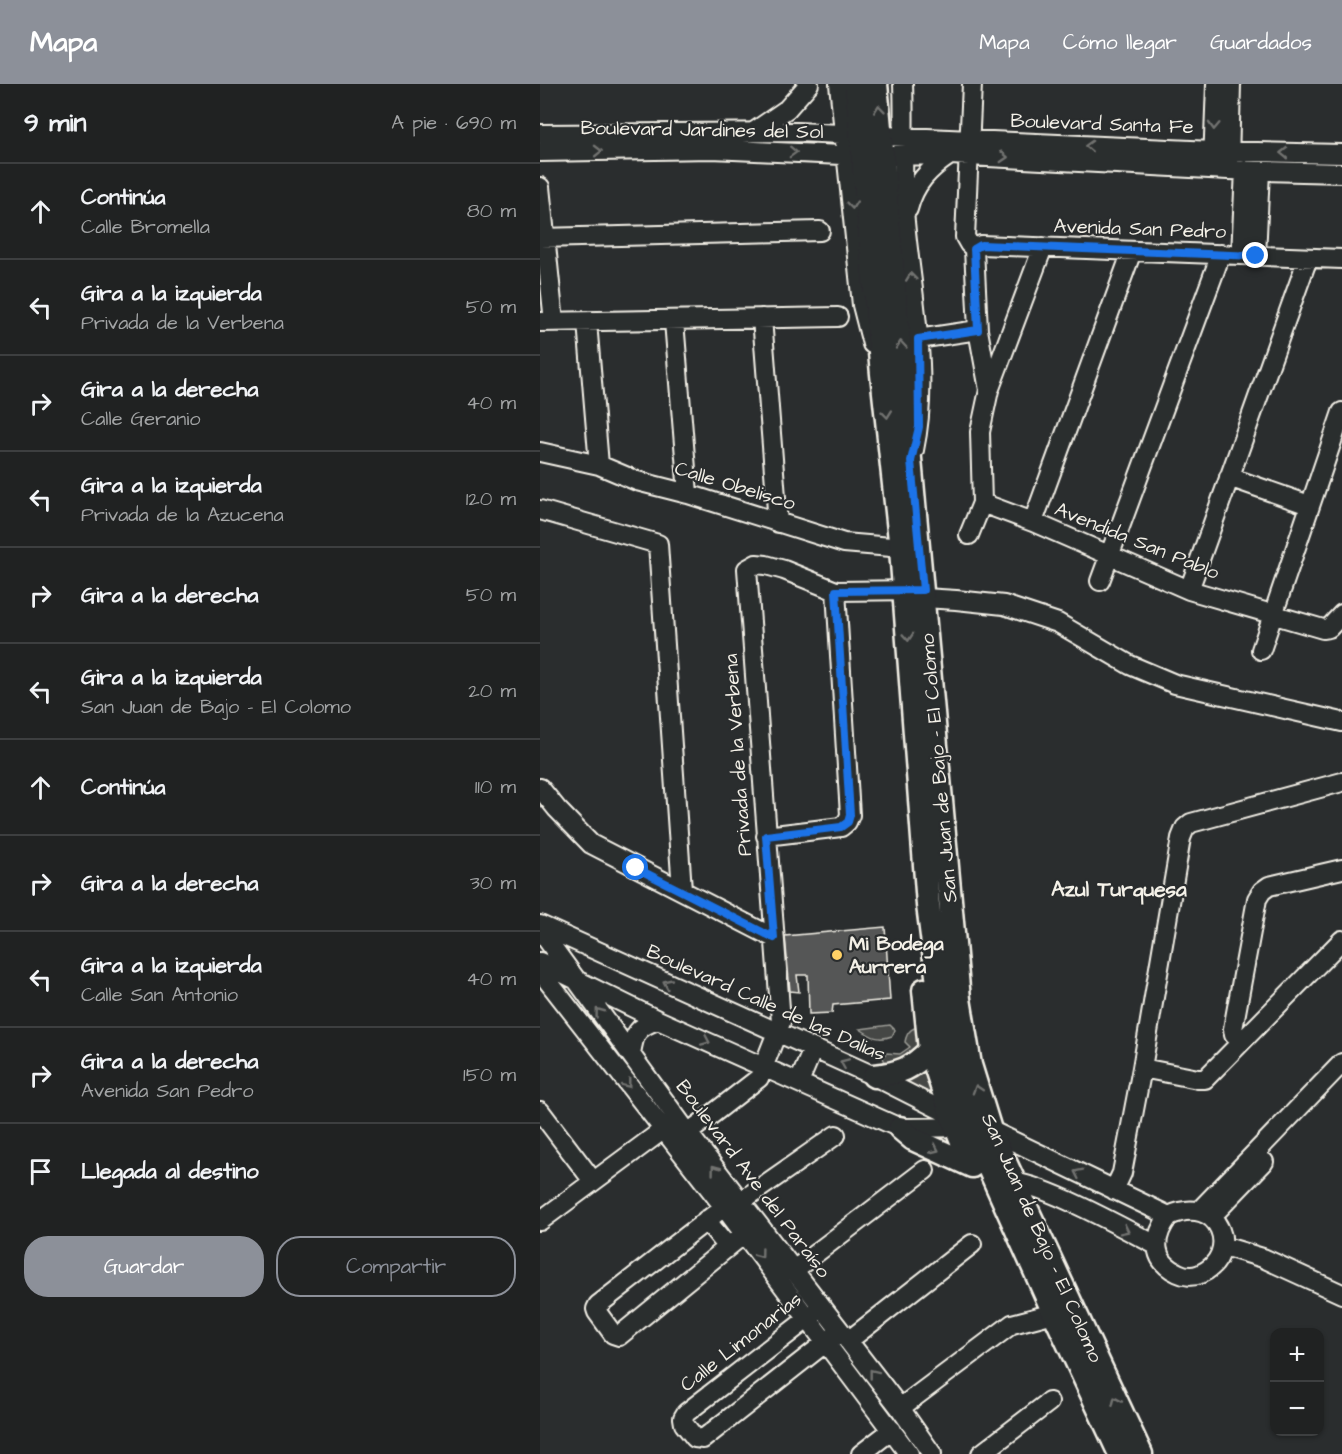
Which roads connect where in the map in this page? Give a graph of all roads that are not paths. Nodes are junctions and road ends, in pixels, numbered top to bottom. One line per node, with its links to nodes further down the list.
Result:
1 (809, 84): 9 (street)
2 (839, 84): 11 (street)
3 (856, 84): 11 (main road)
4 (876, 84): 11 (main road, one-way to 4)
5 (903, 84): 11 (street)
6 (972, 84): 12 (street)
7 (1216, 84): 16 (street, one-way to 16)
8 (1230, 84): 16 (street)
9 (755, 131): 10 (street, Boulevard Jardines del Sol); 11 (street, Boulevard Jardines del Sol)
10 (540, 134)
11 (873, 146): 12 (street, Boulevard Santa Fe); 13 (street, Boulevard Jardines del Sol, one-way to 11); 14 (street, Boulevard Santa Fe); 19 (street); 39 (main road, one-way to 11); 49 (main road, one-way to 49)
12 (969, 148): 14 (street, Boulevard Santa Fe); 16 (street, Boulevard Santa Fe); 23 (street)
13 (540, 152)
14 (950, 154): 19 (street)
15 (1342, 154): 16 (street, Boulevard Santa Fe, one-way to 16)
16 (1231, 164): 17 (street, Boulevard Santa Fe); 26 (street)
17 (1342, 173)
18 (540, 187): 21 (street)
19 (905, 219): 35 (street, one-way to 19)
20 (820, 231): 21 (street)
21 (543, 238): 32 (street)
22 (1043, 248): 23 (street, Avenida San Pedro); 24 (street, Avenida San Pedro); 36 (street)
23 (974, 249): 34 (street)
24 (1132, 250): 25 (street, Avenida San Pedro); 46 (street)
25 (1221, 254): 26 (street, Avenida San Pedro); 50 (street)
26 (1248, 255): 27 (street, Avenida San Pedro)
27 (1308, 258): 28 (street, Avenida San Pedro); 41 (street)
28 (1342, 259)
29 (838, 317): 30 (street)
30 (762, 318): 31 (street); 47 (street)
31 (674, 321): 33 (street); 42 (street)
32 (547, 322): 33 (street)
33 (587, 322): 40 (street)
34 (978, 330): 35 (street); 36 (street)
35 (918, 339): 39 (street)
36 (989, 390): 43 (street)
37 (1342, 412): 44 (street)
38 (540, 452): 40 (street, Calle Obelisco)
39 (911, 461): 49 (main road)
40 (599, 465): 42 (street, Calle Obelisco)
41 (1229, 477): 44 (street); 53 (street)
42 (688, 494): 47 (street, Calle Obelisco)
43 (982, 502): 46 (street, Avendida San Pablo); 48 (street)
44 (1309, 505): 55 (street)
45 (540, 510): 64 (street)
46 (1033, 522): 50 (street, Avendida San Pablo)
47 (778, 523): 49 (street, Calle Obelisco)
48 (969, 535)
49 (910, 551): 52 (main road, San Juan de Bajo - El Colomo)
50 (1110, 555): 51 (street); 53 (street, Avendida San Pablo)
51 (1100, 580)
52 (916, 587): 54 (street); 58 (street); 59 (main road, San Juan de Bajo - El Colomo, one-way to 59); 84 (main road, San Juan de Bajo - El Colomo, one-way to 52)
53 (1189, 590): 55 (street, Avendida San Pablo)
54 (836, 591): 62 (street); 62 (street, Privada de la Verbena)
55 (1273, 614): 56 (street, Avendida San Pablo); 57 (street)
56 (1342, 614)
57 (1262, 650)
58 (1342, 722)
59 (916, 752): 75 (main road); 84 (main road, San Juan de Bajo - El Colomo)
60 (1342, 782): 79 (street)
61 (540, 788): 64 (street)
62 (766, 836): 66 (street, Privada de la Verbena)
63 (1342, 869): 73 (street)
64 (682, 890): 66 (street)
65 (541, 934): 70 (street, Boulevard Ave del Paraíso); 72 (street, Boulevard Calle de las Dalias, one-way to 65)
66 (774, 938): 72 (street, Privada de la Verbena)
67 (1342, 940): 73 (street)
68 (540, 962): 70 (street)
69 (540, 971): 85 (street, Boulevard Ave del Paraíso, one-way to 85)
70 (574, 978): 71 (street); 76 (street, Boulevard Ave del Paraíso, one-way to 70)
71 (658, 1020): 76 (street); 78 (street, one-way to 78)
72 (776, 1033): 74 (street, Boulevard Calle de las Dalias); 78 (street, Privada de la Verbena)
73 (1241, 1042): 79 (street)
74 (813, 1049): 80 (street, Boulevard Calle de las Dalias, one-way to 74); 82 (street)
75 (930, 1050): 80 (main road); 84 (main road)
76 (631, 1054): 85 (street, Boulevard Ave del Paraíso)
77 (1342, 1063): 94 (street)
78 (763, 1066): 82 (street); 85 (street, Privada de la Verbena)
79 (1142, 1068): 92 (street)
80 (874, 1076): 84 (street, Boulevard Calle de las Dalias)
81 (1342, 1081): 94 (street)
82 (799, 1082): 86 (street)
83 (540, 1111): 90 (street)
84 (967, 1124): 86 (street); 88 (main road); 91 (main road, San Juan de Bajo - El Colomo); 92 (street, Boulevard Calle de las Dalias, one-way to 84)
85 (676, 1127): 90 (street, Privada de la Verbena); 93 (street, Boulevard Ave del Paraíso); 93 (street, Boulevard Ave del Paraíso, one-way to 85)
86 (900, 1128): 88 (main road, one-way to 88)
87 (836, 1135): 93 (street)
88 (972, 1166): 106 (main road)
89 (926, 1170): 103 (street)
90 (593, 1181): 97 (street, Privada de la Verbena)
91 (1005, 1182): 100 (street, one-way to 100); 106 (main road, San Juan de Bajo - El Colomo); 119 (main road, San Juan de Bajo - El Colomo, one-way to 91)
92 (1114, 1190): 95 (street, Boulevard Calle de las Dalias)
93 (732, 1205): 96 (street); 98 (street, Boulevard Ave del Paraíso); 103 (street, Boulevard Ave del Paraíso)
94 (1205, 1214): 95 (street); 102 (street)
95 (1169, 1216): 100 (street)
96 (706, 1220): 101 (street); 101 (street)
97 (540, 1221)
98 (744, 1234): 101 (street); 107 (street, Boulevard Ave del Paraíso, one-way to 107)
99 (972, 1244): 108 (street, Calle Limonarias)
100 (1156, 1245): 102 (street)
101 (728, 1246)
102 (1223, 1246): 104 (street)
103 (794, 1270): 105 (street, Boulevard Ave del Paraíso)
104 (1342, 1294)
105 (822, 1307): 107 (street, Calle Limonarias); 108 (street, Boulevard Ave del Paraíso)
106 (1052, 1307): 111 (street); 118 (main road, San Juan de Bajo - El Colomo)
107 (800, 1324): 109 (street, Boulevard Ave del Paraíso); 109 (street, Calle Limonarias)
108 (844, 1336): 109 (street, Calle Limonarias); 111 (street, Boulevard Ave del Paraíso, one-way to 108)
109 (819, 1349): 112 (street, Boulevard Ave del Paraíso)
110 (1048, 1402): 117 (street)
111 (900, 1408): 116 (street, Boulevard Ave del Paraíso)
112 (892, 1430): 113 (street); 115 (street, Boulevard Ave del Paraíso)
113 (882, 1448): 114 (street)
114 (861, 1454)
115 (909, 1454)
116 (932, 1454)
117 (981, 1454)
118 (1120, 1454)
119 (1141, 1454)

